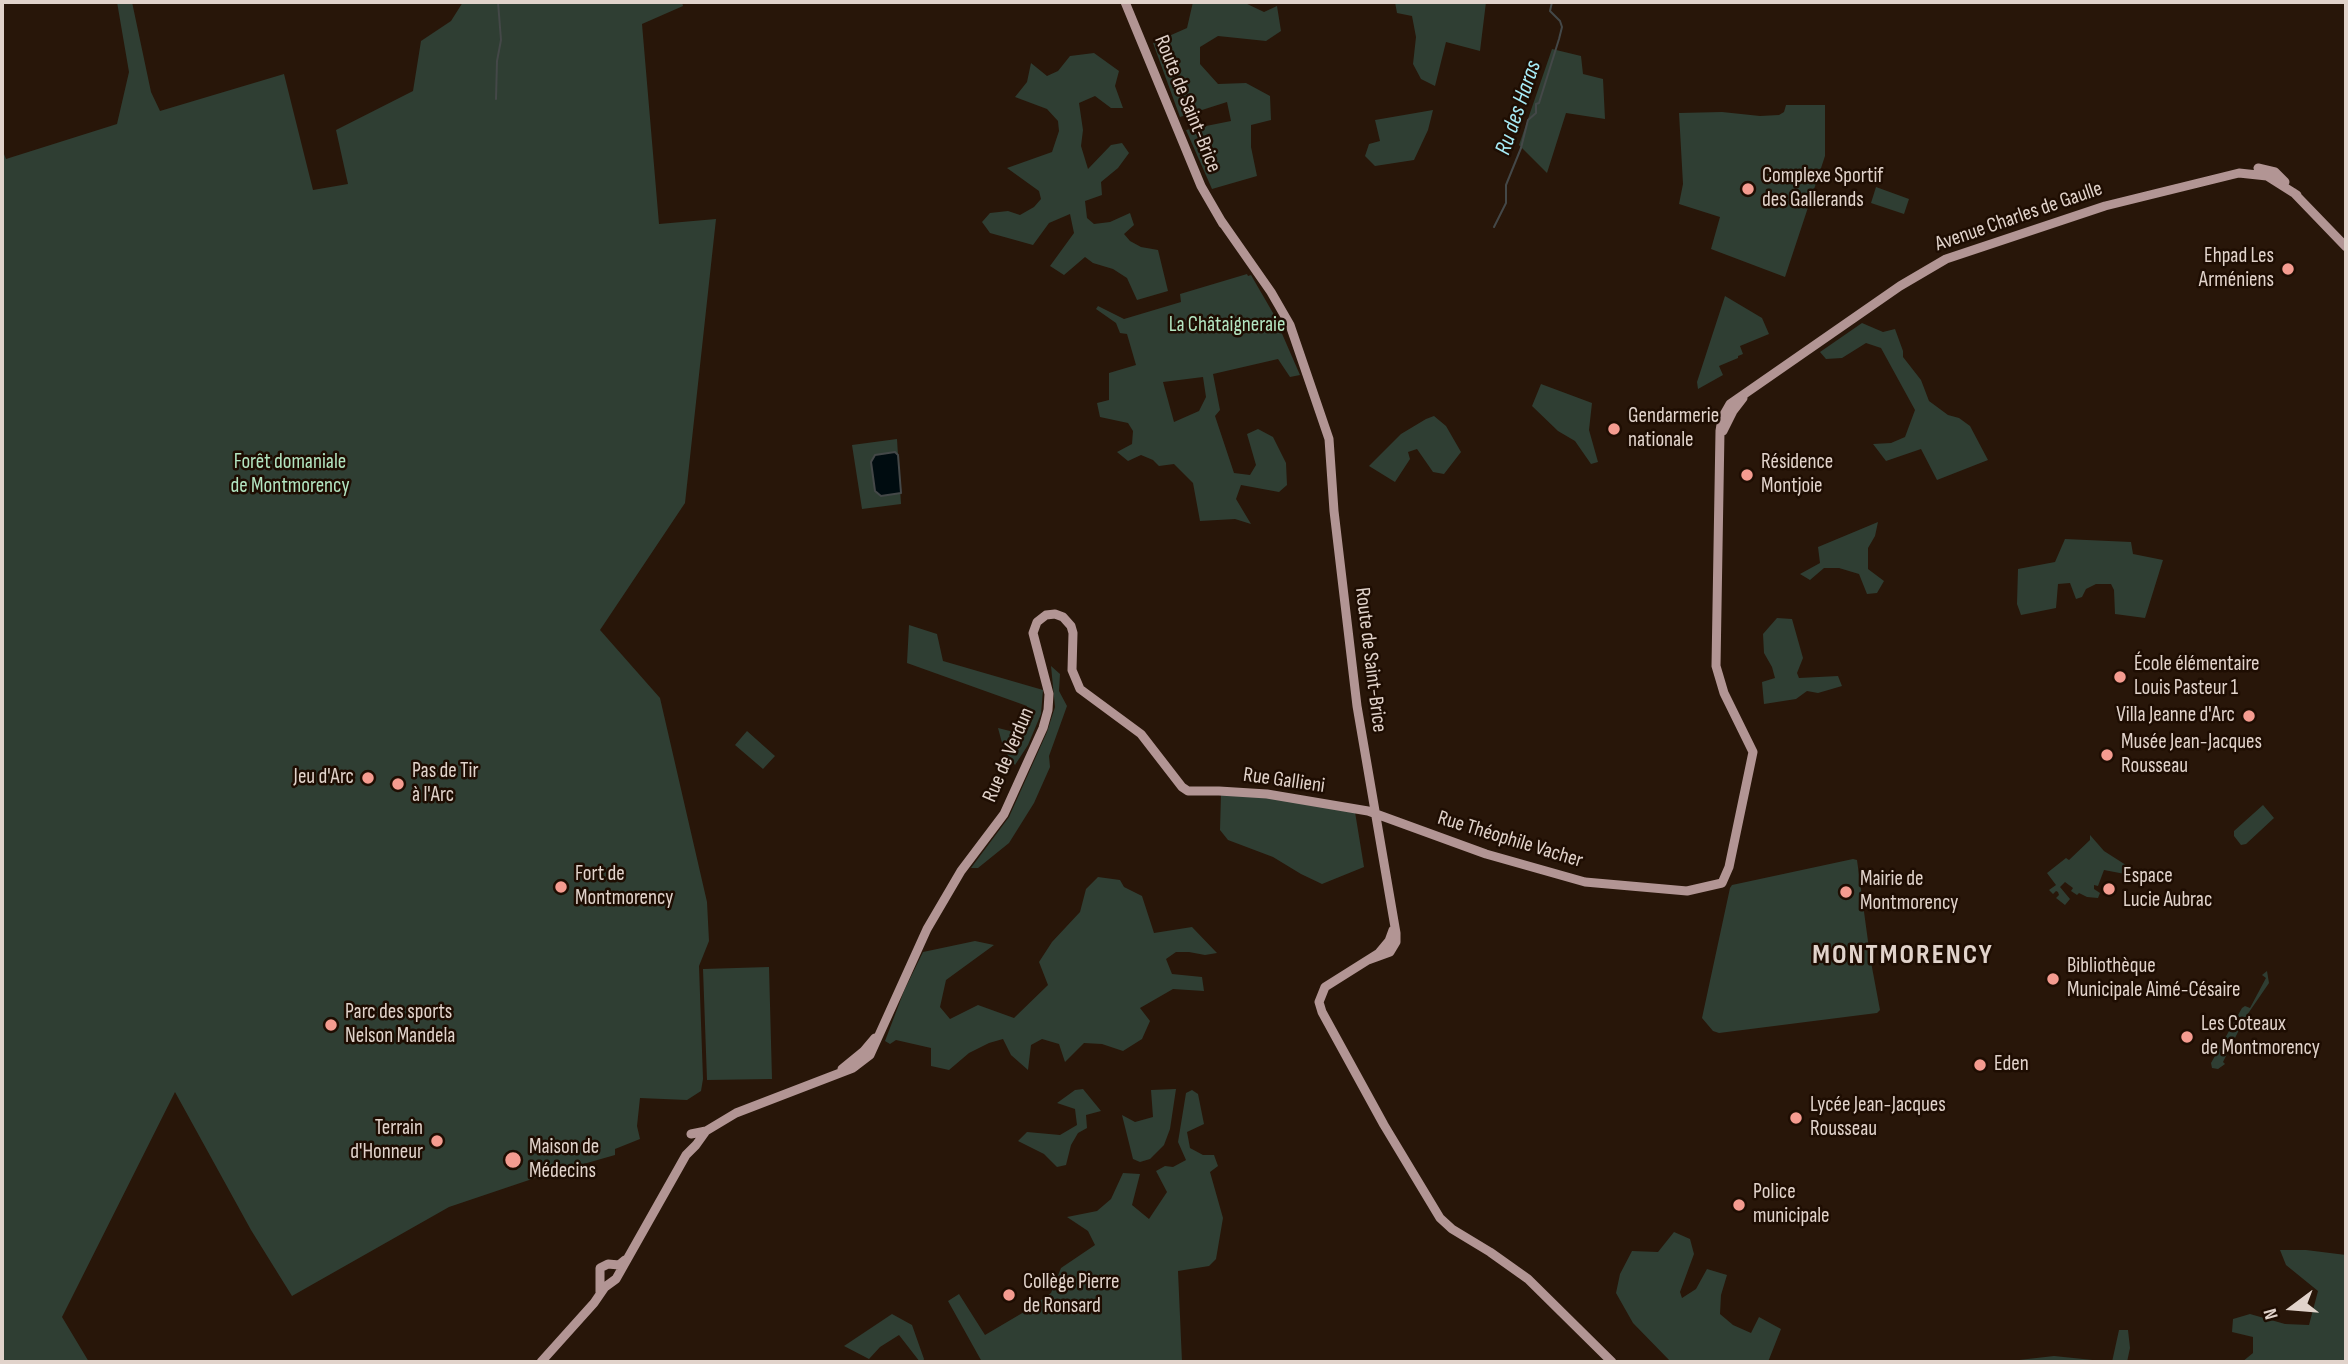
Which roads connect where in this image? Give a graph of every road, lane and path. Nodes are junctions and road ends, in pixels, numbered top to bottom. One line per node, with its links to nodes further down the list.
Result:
1 (1125, 2): 4 (main road, Route de Saint-Brice)
2 (2346, 247): 5 (main road, Avenue Charles de Gaulle)
3 (1188, 791): 4 (main road, Rue Gallieni); 6 (main road, Rue de Verdun)
4 (1374, 813): 5 (main road, Rue Théophile Vacher); 11 (main road, Route de Saint-Brice)
5 (1721, 883)
6 (616, 1270): 7 (main road); 8 (main road)
7 (600, 1277): 8 (main road); 9 (main road)
8 (610, 1283): 9 (main road)
9 (600, 1293): 10 (main road)
10 (541, 1362)
11 (1612, 1362)

